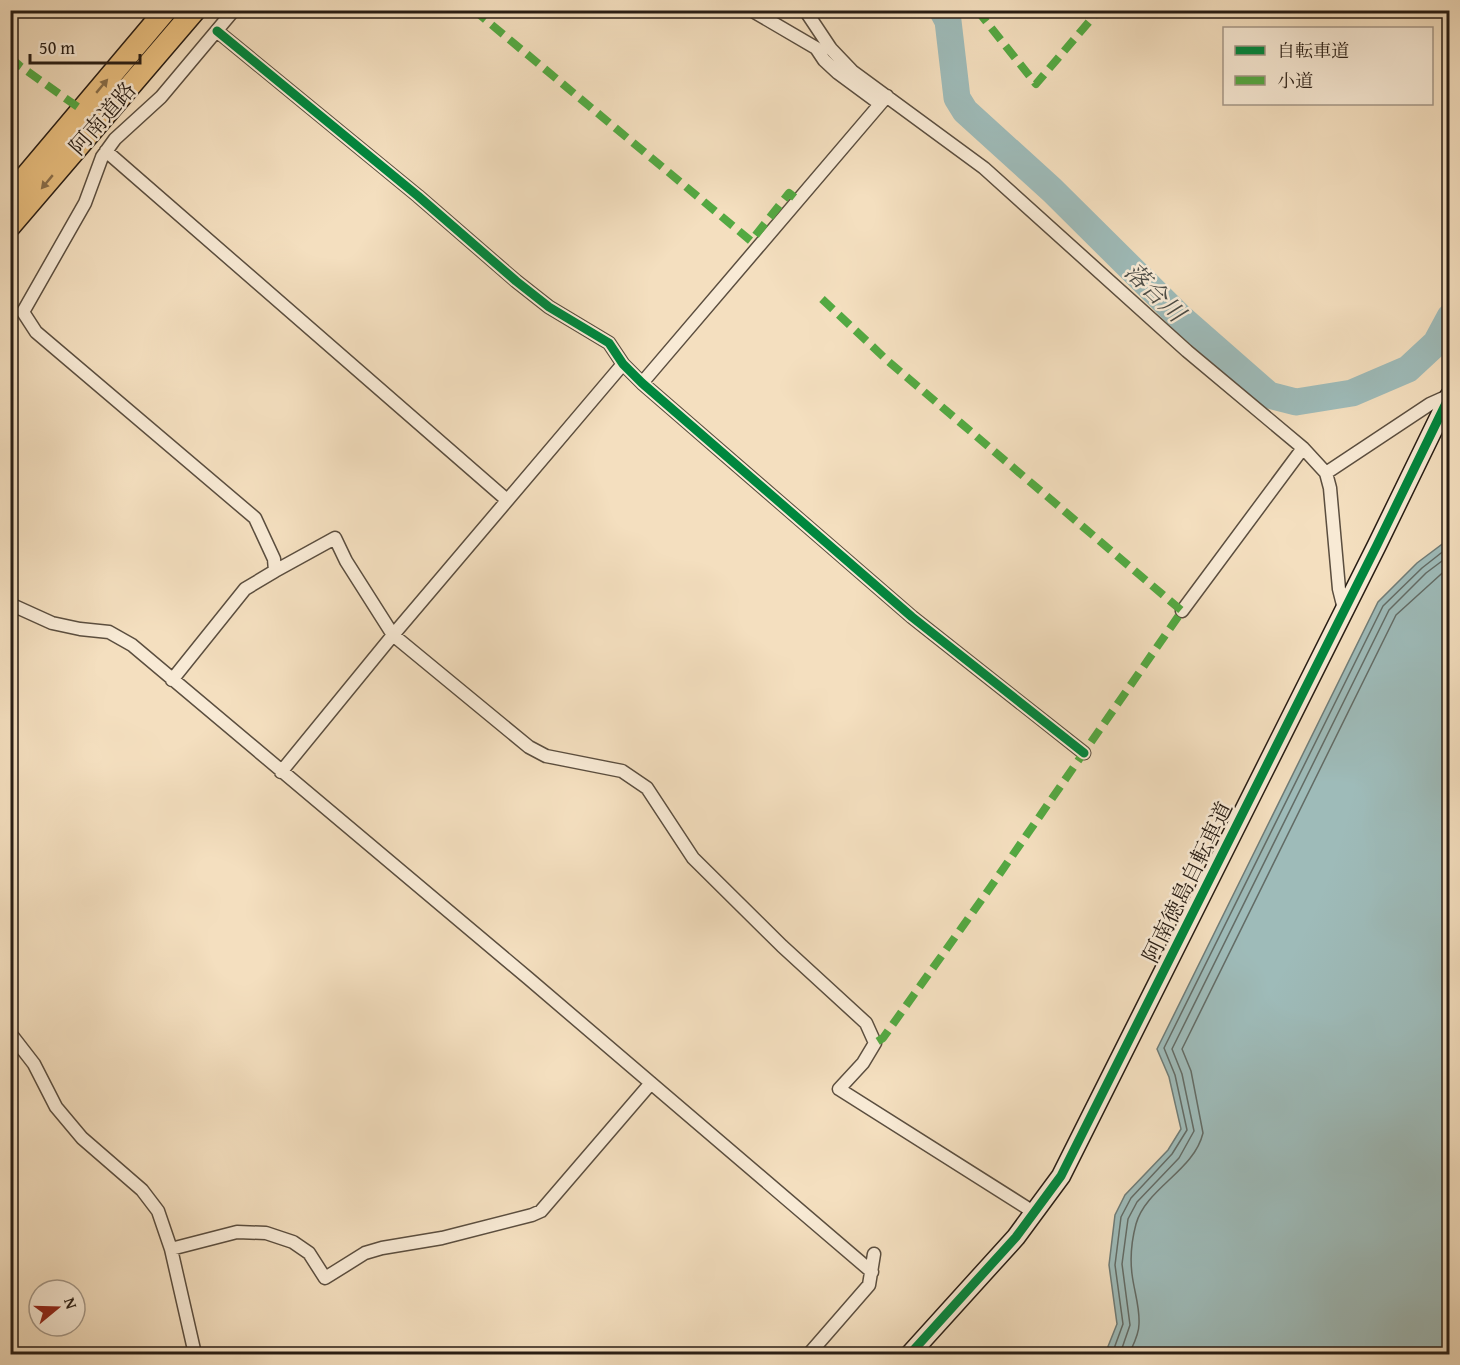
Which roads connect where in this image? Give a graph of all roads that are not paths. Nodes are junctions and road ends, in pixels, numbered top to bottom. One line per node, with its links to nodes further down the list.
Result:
1 (166, 10): 8 (highway, 阿南道路, one-way to 1)
2 (195, 10): 8 (highway, 阿南道路)
3 (234, 10): 6 (street)
4 (752, 10): 7 (street)
5 (805, 10): 7 (street)
6 (217, 31): 9 (street); 13 (street)
7 (884, 100): 14 (street); 16 (street)
8 (89, 116): 9 (street); 11 (highway, 阿南道路); 12 (highway, 阿南道路, one-way to 12)
9 (116, 139): 10 (street)
10 (106, 151): 18 (street); 19 (street)
11 (10, 195)
12 (10, 226)
13 (623, 364): 14 (street); 18 (street)
14 (642, 383): 25 (street)
15 (1449, 395): 17 (street); 21 (main road, 阿南徳島自転車道)
16 (1303, 448): 17 (street); 22 (street)
17 (1326, 472): 21 (street)
18 (507, 500): 23 (street)
19 (275, 571): 23 (street); 24 (street)
20 (10, 604): 24 (street)
21 (1344, 609): 29 (main road, 阿南徳島自転車道)
22 (1182, 611)
23 (393, 635): 26 (street); 29 (street)
24 (172, 680): 26 (street)
25 (1084, 753)
26 (281, 772): 28 (street)
27 (10, 1033): 30 (street)
28 (651, 1083): 30 (street); 32 (street)
29 (1035, 1213): 35 (main road, 阿南徳島自転車道)
30 (171, 1249): 33 (street)
31 (874, 1254): 32 (street)
32 (872, 1272): 34 (street)
33 (195, 1354)
34 (809, 1354)
35 (910, 1354)

